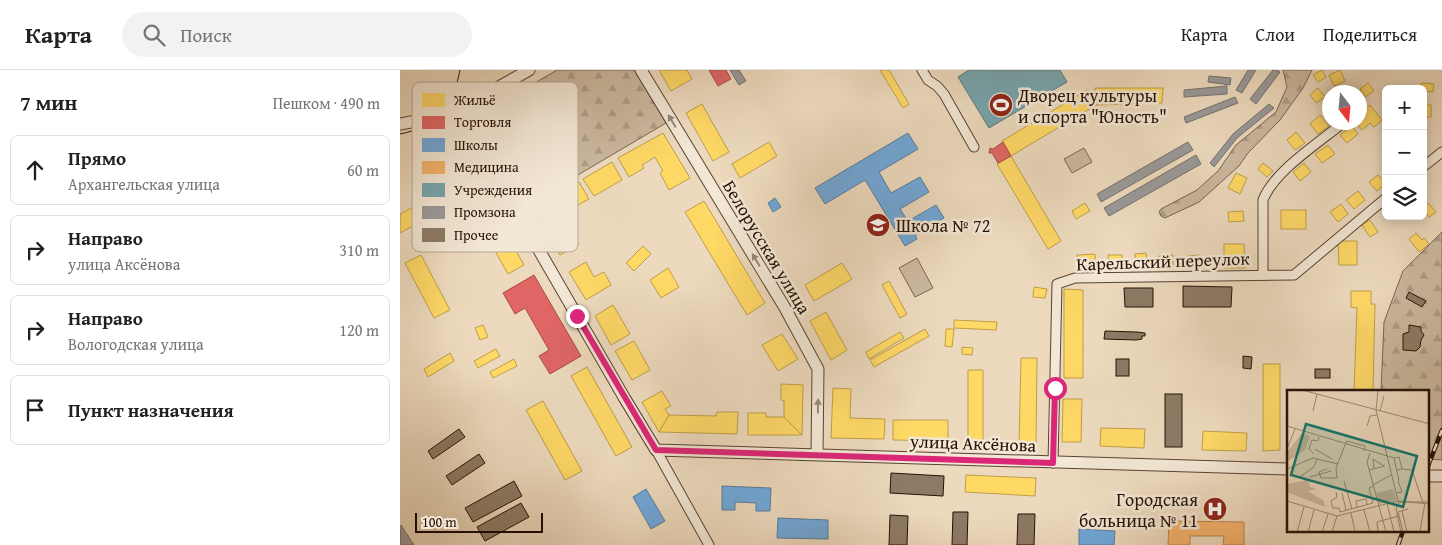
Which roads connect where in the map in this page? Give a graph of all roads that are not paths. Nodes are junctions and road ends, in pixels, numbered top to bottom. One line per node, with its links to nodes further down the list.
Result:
1 (528, 70): 4 (street)
2 (641, 70): 13 (street, Белорусская улица, one-way to 2)
3 (922, 70): 6 (street)
4 (507, 82)
5 (1334, 130): 11 (street, Карельский переулок)
6 (974, 147)
7 (1442, 152): 8 (street)
8 (1427, 164)
9 (1382, 201): 11 (street)
10 (540, 252): 12 (street)
11 (1263, 275): 14 (street, Карельский переулок)
12 (656, 450): 13 (street, улица Аксёнова); 16 (street)
13 (817, 454): 14 (street, улица Аксёнова)
14 (1053, 463): 15 (street, улица Аксёнова)
15 (1287, 470)
16 (709, 545)

